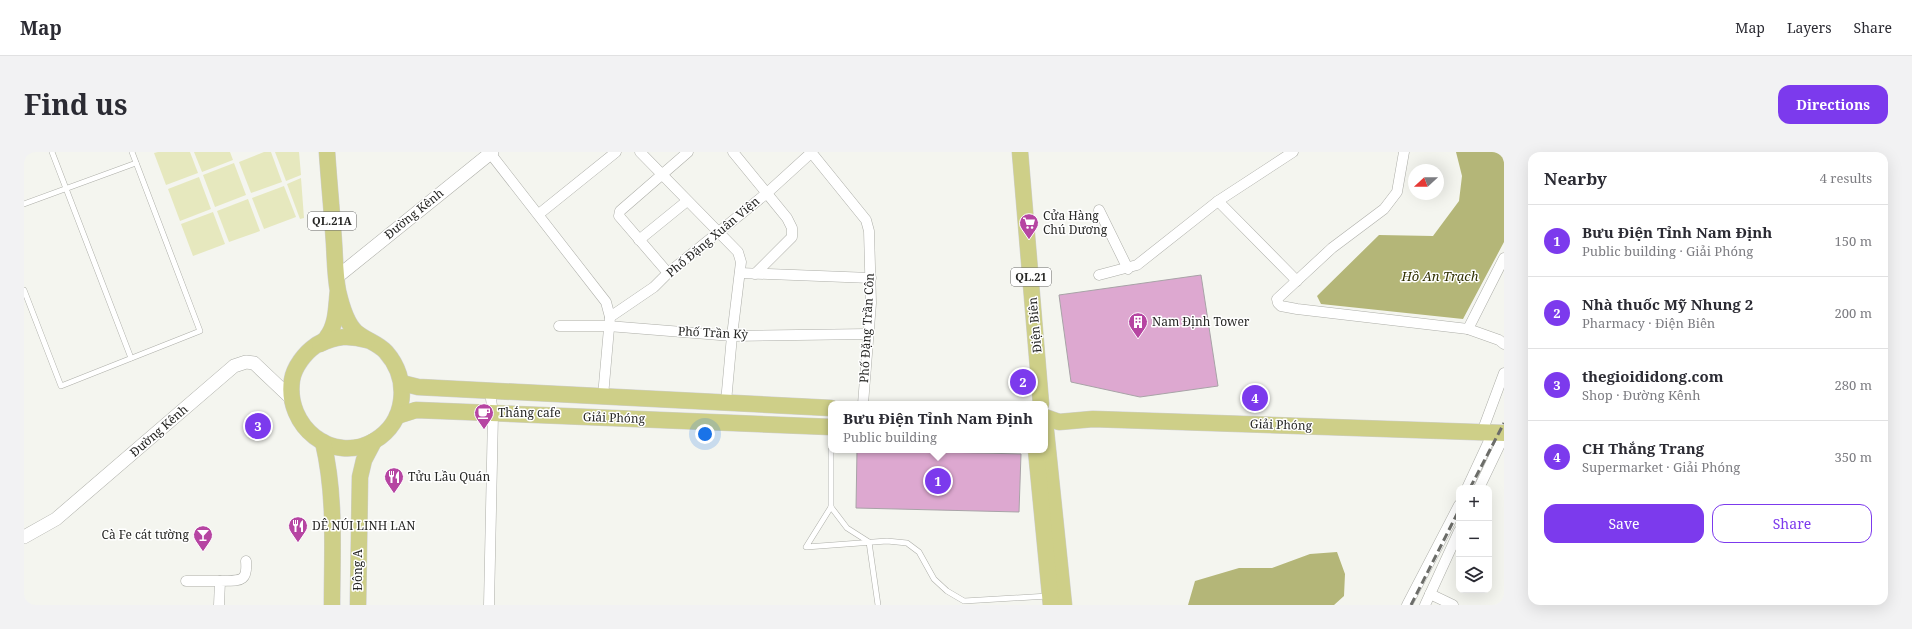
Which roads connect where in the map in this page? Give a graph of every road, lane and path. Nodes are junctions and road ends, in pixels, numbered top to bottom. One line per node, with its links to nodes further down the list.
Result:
1 (52, 152): 15 (lane)
2 (132, 152): 13 (lane)
3 (327, 152): 32 (main road, QL.21A)
4 (616, 152): 21 (street)
5 (640, 152): 14 (street)
6 (688, 152): 14 (street)
7 (733, 152): 16 (street)
8 (812, 152): 16 (street, Phố Đặng Xuân Viện); 30 (street, Phố Đặng Trần Côn)
9 (1020, 152): 49 (main road, Điện Biên / QL.21)
10 (1293, 152): 17 (street)
11 (1404, 152): 31 (street)
12 (491, 153): 21 (street); 32 (street, Đường Kênh)
13 (136, 163): 15 (lane); 42 (lane)
14 (661, 175): 19 (street); 23 (street)
15 (65, 188): 18 (lane); 42 (lane)
16 (767, 193): 22 (street, Phố Đặng Xuân Viện); 28 (street)
17 (1218, 201): 25 (street); 31 (street)
18 (24, 202)
19 (687, 202): 22 (street); 23 (street)
20 (1099, 210): 25 (street)
21 (539, 214): 34 (street)
22 (718, 233): 26 (street, Phố Đặng Xuân Viện); 27 (street)
23 (639, 240): 26 (street)
24 (1504, 258): 36 (street)
25 (1128, 269): 29 (street)
26 (668, 273): 34 (street, Phố Đặng Xuân Viện)
27 (740, 273): 28 (street); 38 (street)
28 (755, 274): 30 (street)
29 (1099, 275)
30 (871, 278): 37 (street, Phố Đặng Trần Côn)
31 (1297, 281): 36 (street)
32 (338, 283): 39 (main road); 41 (main road)
33 (24, 290): 42 (lane)
34 (609, 322): 35 (street, Phố Trần Kỳ); 38 (street, Phố Trần Kỳ); 46 (street)
35 (559, 326)
36 (1468, 329): 40 (street)
37 (868, 334): 38 (street, Phố Trần Kỳ); 48 (street, Phố Đặng Trần Côn)
38 (732, 336): 50 (street)
39 (370, 341): 41 (main road); 44 (main road)
40 (1504, 344)
41 (314, 346): 47 (main road)
42 (130, 358)
43 (1504, 373): 56 (street)
44 (402, 383): 45 (main road, Giải Phóng); 54 (main road)
45 (490, 391): 46 (main road, Giải Phóng); 53 (street)
46 (603, 396): 50 (main road, Giải Phóng)
47 (292, 399): 58 (main road); 66 (street, Đường Kênh)
48 (863, 401)
49 (1044, 401)
50 (726, 402): 51 (main road, Giải Phóng)
51 (828, 408)
52 (1048, 412): 56 (main road, Giải Phóng)
53 (493, 414): 54 (main road, Giải Phóng); 55 (main road, Giải Phóng); 78 (street)
54 (397, 416): 57 (main road)
55 (828, 427)
56 (1496, 433): 62 (street); 63 (street)
57 (374, 441): 58 (main road); 77 (main road, Đông A)
58 (323, 442): 76 (main road)
59 (831, 453): 64 (lane)
60 (1036, 453): 73 (main road)
61 (1047, 453): 80 (main road)
62 (1469, 485)
63 (1480, 485)
64 (831, 507): 68 (lane); 68 (lane)
65 (1456, 511): 81 (street)
66 (24, 537)
67 (1456, 538): 72 (street)
68 (868, 542): 74 (lane); 79 (lane)
69 (246, 561): 71 (street)
70 (186, 581): 71 (street)
71 (220, 581): 75 (street)
72 (1430, 594): 82 (street); 83 (street)
73 (1050, 601): 74 (lane)
74 (963, 603)
75 (219, 605)
76 (332, 605)
77 (358, 605)
78 (489, 605)
79 (878, 605)
80 (1064, 605)
81 (1407, 605)
82 (1425, 605)
83 (1453, 605)

